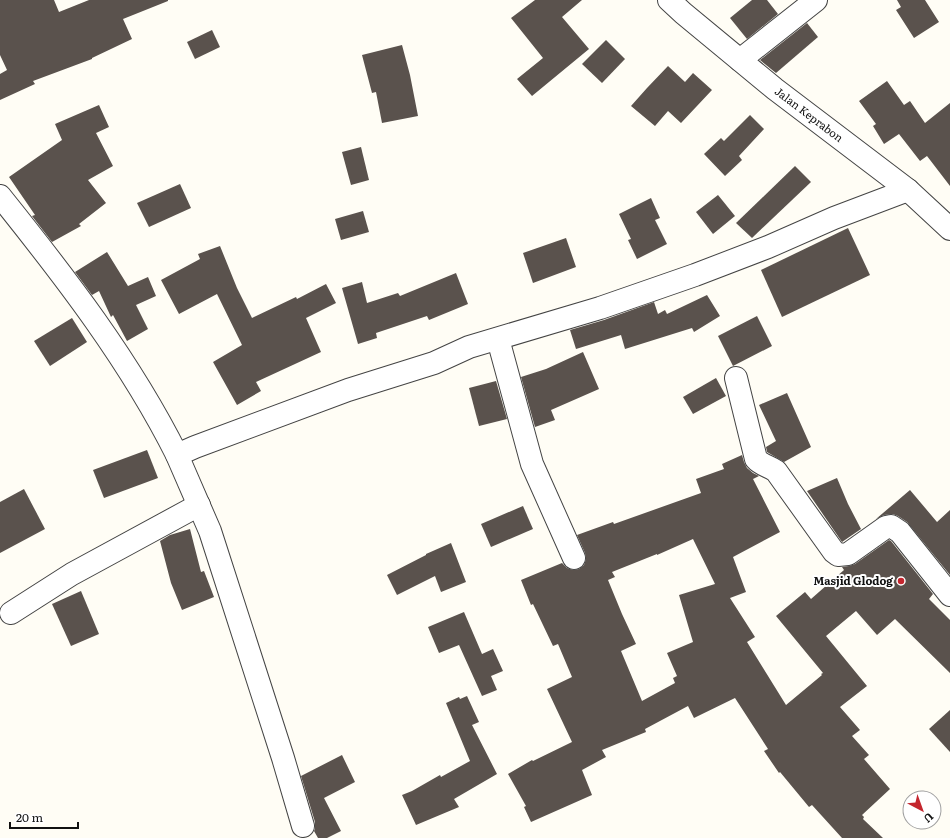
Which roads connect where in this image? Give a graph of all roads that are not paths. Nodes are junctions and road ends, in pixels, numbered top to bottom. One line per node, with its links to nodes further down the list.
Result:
1 (669, 0): 3 (street, Jalan Keprabon)
2 (816, 0): 3 (street)
3 (740, 60): 4 (street, Jalan Keprabon)
4 (908, 190): 6 (street, Jalan Keprabon); 7 (street)
5 (0, 196): 9 (street)
6 (950, 229)
7 (498, 339): 9 (street); 11 (street)
8 (736, 378): 12 (street)
9 (177, 455): 10 (street)
10 (198, 505): 13 (street); 14 (street)
11 (574, 558)
12 (950, 595)
13 (11, 613)
14 (303, 826)

